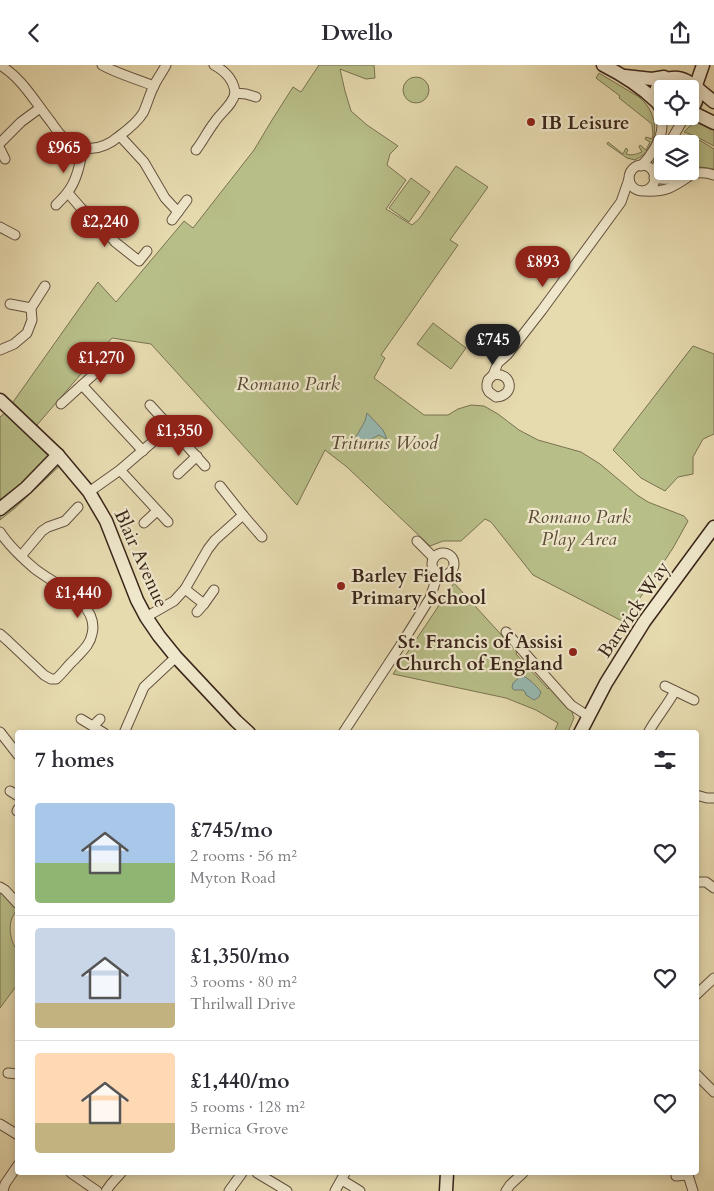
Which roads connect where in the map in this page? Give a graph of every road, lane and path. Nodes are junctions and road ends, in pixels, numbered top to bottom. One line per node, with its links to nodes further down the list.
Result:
1 (0, 65): 17 (street)
2 (102, 65): 11 (street)
3 (166, 65): 11 (street)
4 (214, 65): 13 (street)
5 (604, 65): 8 (street)
6 (703, 65): 10 (street)
7 (673, 72): 8 (street); 9 (street)
8 (623, 75): 15 (street)
9 (692, 80)
10 (699, 80)
11 (154, 86): 21 (street)
12 (699, 88): 16 (street)
13 (235, 93): 14 (street); 25 (street)
14 (256, 97)
15 (654, 100)
16 (714, 103)
17 (40, 108): 22 (street); 23 (street)
18 (699, 116): 19 (street)
19 (714, 123)
20 (662, 125): 27 (street)
21 (120, 136): 23 (street); 38 (street)
22 (0, 143)
23 (83, 148): 34 (street)
24 (0, 149): 26 (street)
25 (196, 150)
26 (5, 159)
27 (641, 166): 30 (street); 31 (street)
28 (699, 172): 29 (street)
29 (714, 175)
30 (654, 176): 33 (street)
31 (629, 179): 33 (street); 36 (street)
32 (682, 180): 33 (street)
33 (643, 191): 36 (street)
34 (68, 193): 37 (street); 42 (street)
35 (187, 200): 38 (street)
36 (621, 202): 47 (street)
37 (56, 205)
38 (178, 212): 39 (street)
39 (172, 220)
40 (1, 229): 41 (street)
41 (15, 235)
42 (147, 251)
43 (45, 286): 45 (street)
44 (10, 304): 45 (street)
45 (31, 308): 46 (street)
46 (0, 350)
47 (507, 355): 49 (street); 50 (street)
48 (103, 366): 51 (street)
49 (493, 375): 50 (street); 50 (street)
50 (507, 378)
51 (82, 385): 53 (street); 56 (street)
52 (0, 400): 57 (street, Blair Avenue)
53 (61, 404)
54 (150, 405): 55 (street)
55 (170, 427): 56 (street); 58 (street)
56 (142, 451): 60 (street)
57 (58, 455): 63 (street, Blair Avenue); 65 (street)
58 (196, 457): 59 (street); 61 (street)
59 (205, 466)
60 (120, 470): 63 (street); 66 (street)
61 (178, 474)
62 (220, 486): 67 (street)
63 (89, 491): 83 (street, Blair Avenue)
64 (78, 507): 74 (street)
65 (0, 509)
66 (157, 511): 68 (street); 69 (street)
67 (243, 515): 72 (street); 79 (street)
68 (168, 522)
69 (144, 523)
70 (714, 527): 90 (street, Barwick Way)
71 (0, 533): 74 (street)
72 (262, 537)
73 (417, 541): 75 (street)
74 (21, 556): 85 (street)
75 (434, 557): 76 (street); 78 (street)
76 (454, 565): 77 (street); 78 (street)
77 (464, 566)
78 (438, 574): 97 (street)
79 (185, 589): 81 (street); 83 (street)
80 (214, 591): 81 (street)
81 (204, 604): 82 (street)
82 (197, 612)
83 (146, 617): 86 (street, Blair Avenue)
84 (506, 632): 90 (street)
85 (0, 634)
86 (176, 657): 95 (street); 96 (street, Blair Avenue)
87 (665, 686): 88 (street)
88 (675, 691): 89 (street); 99 (street)
89 (694, 700)
90 (588, 716): 98 (street, Barwick Way)
91 (81, 719): 93 (street)
92 (100, 719): 93 (street)
93 (93, 726): 94 (street)
94 (99, 730)
95 (125, 730)
96 (246, 730)
97 (345, 730)
98 (581, 730)
99 (650, 730)
100 (0, 732): 101 (street)
101 (15, 751)
102 (699, 796): 103 (street)
103 (714, 798)
104 (699, 882): 106 (street)
105 (0, 887): 107 (street)
106 (714, 888)
107 (15, 904)
108 (714, 978): 109 (street)
109 (699, 992)
110 (699, 1077): 111 (street)
111 (714, 1092)
112 (0, 1124): 113 (street)
113 (15, 1133)
114 (15, 1169): 125 (street)
115 (74, 1175): 126 (street)
116 (119, 1175): 127 (street)
117 (240, 1175): 128 (street)
118 (260, 1175): 129 (street)
119 (447, 1175): 132 (street)
120 (522, 1175): 133 (street)
121 (682, 1175): 124 (street)
122 (689, 1175): 134 (street)
123 (343, 1176): 130 (street); 131 (street)
124 (676, 1176)
125 (3, 1185)
126 (97, 1191)
127 (106, 1191)
128 (228, 1191)
129 (287, 1191)
130 (335, 1191)
131 (360, 1191)
132 (446, 1191)
133 (506, 1191)
134 (693, 1191)

